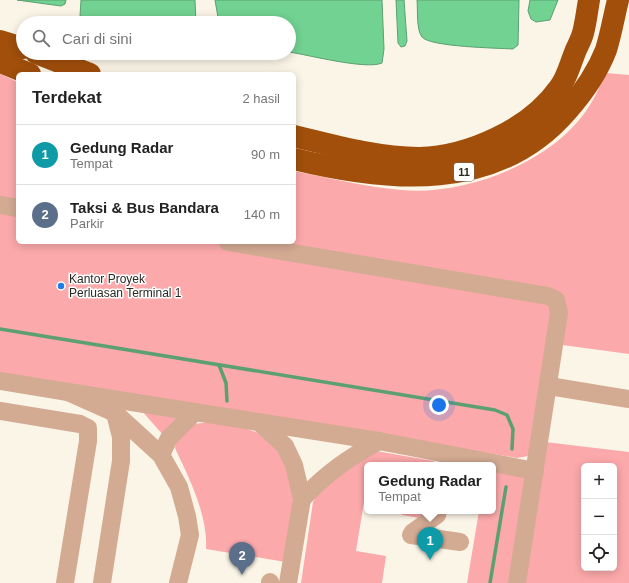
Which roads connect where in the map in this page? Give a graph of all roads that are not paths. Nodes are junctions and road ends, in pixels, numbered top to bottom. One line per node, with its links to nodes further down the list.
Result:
1 (589, 0): 9 (highway, 11)
2 (618, 0): 10 (highway, 11)
3 (0, 41): 4 (highway)
4 (16, 46)
5 (54, 60): 8 (highway)
6 (0, 62): 7 (highway)
7 (25, 72)
8 (85, 72)
9 (296, 136)
10 (296, 159)
11 (0, 205): 12 (street)
12 (16, 208)
13 (240, 244): 15 (street)
14 (0, 381): 16 (street)
15 (549, 386): 17 (street); 27 (street)
16 (68, 392): 19 (street); 20 (street)
17 (629, 399)
18 (0, 411): 30 (street)
19 (195, 412): 21 (street); 23 (street)
20 (115, 413): 23 (street); 31 (street)
21 (260, 423): 22 (street); 28 (street)
22 (379, 440): 24 (street); 28 (street)
23 (161, 456): 29 (street)
24 (446, 459): 25 (street)
25 (468, 462)
26 (496, 466): 27 (street)
27 (535, 471): 35 (street)
28 (302, 499): 34 (street)
29 (190, 536): 32 (street); 33 (street)
30 (65, 583)
31 (102, 583)
32 (178, 583)
33 (191, 583)
34 (288, 583)
35 (516, 583)

